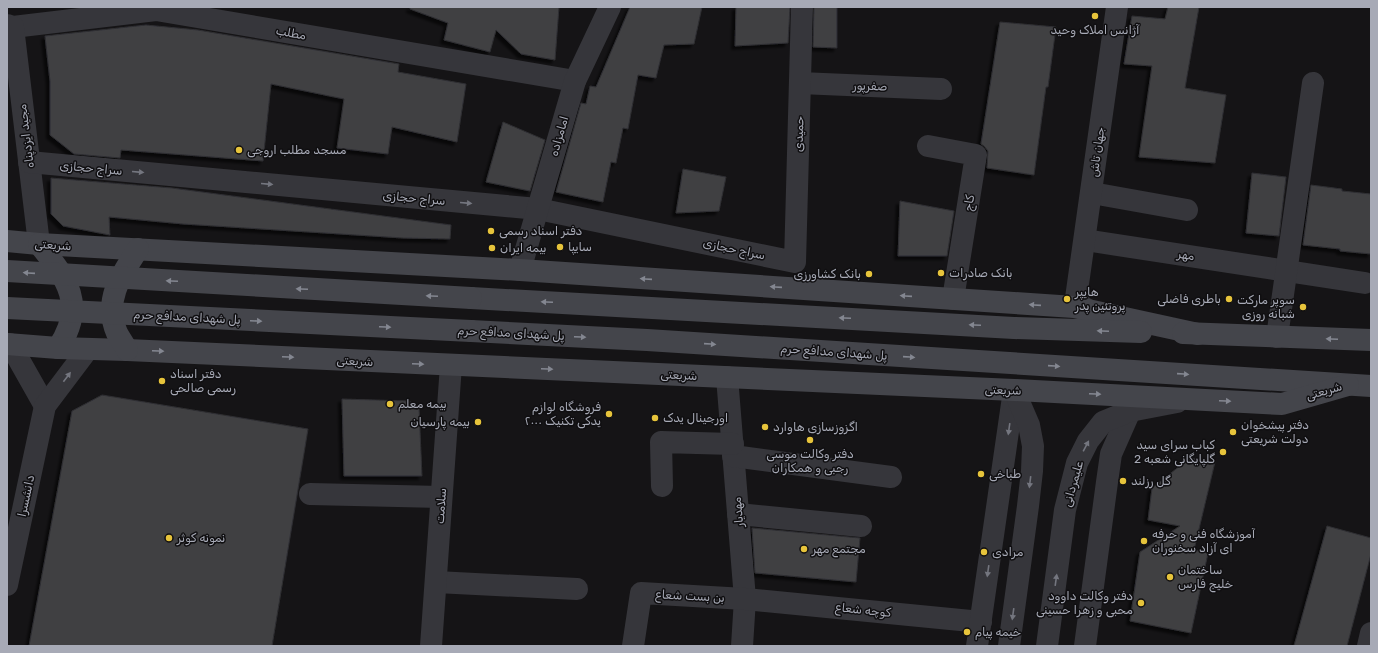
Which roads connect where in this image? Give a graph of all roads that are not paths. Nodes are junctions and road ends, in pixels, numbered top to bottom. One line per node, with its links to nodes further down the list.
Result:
1 (610, 7): 5 (street, امامزاده)
2 (802, 7): 6 (street, حمیدی)
3 (1117, 7): 11 (street, جهان تاش)
4 (10, 26): 5 (street, مطلب); 10 (street, مجید ایزدپناه)
5 (576, 81): 12 (street, امامزاده)
6 (800, 83): 8 (street, صفرپور); 18 (street, حمیدی)
7 (1313, 83): 21 (street)
8 (941, 89)
9 (928, 146): 23 (street, کاج)
10 (29, 162): 12 (street, سراج حجازی, one-way to 12); 16 (street, مجید ایزدپناه)
11 (1092, 193): 13 (street); 14 (street, جهان تاش)
12 (538, 209): 18 (street, سراج حجازی); 19 (street, امامزاده)
13 (1187, 210)
14 (1085, 240): 21 (street, مهر); 24 (street, جهان تاش)
15 (7, 241): 16 (main road, شریعتی)
16 (39, 244): 17 (main road, شریعتی); 30 (main road)
17 (138, 249): 19 (main road, شریعتی); 32 (main road)
18 (795, 262)
19 (520, 270): 23 (main road, شریعتی, one-way to 19)
20 (7, 271): 26 (main road, شریعتی, one-way to 20, bridge)
21 (1286, 271): 22 (street, مهر); 27 (street)
22 (1365, 283)
23 (953, 299): 24 (main road, شریعتی, one-way to 23)
24 (1075, 305): 26 (main road, شریعتی)
25 (7, 308): 33 (main road, پل شهدای مدافع حرم, one-way to 33, bridge)
26 (1198, 334): 27 (main road, شریعتی)
27 (1277, 337): 28 (main road, شریعتی, one-way to 27)
28 (1371, 340)
29 (8, 344): 30 (main road, شریعتی); 40 (street)
30 (58, 348): 31 (main road, شریعتی)
31 (88, 349): 32 (main road, شریعتی); 40 (street, دانشسرا, one-way to 31)
32 (127, 350): 34 (main road, شریعتی, one-way to 34)
33 (1015, 364): 36 (main road, شریعتی, one-way to 36)
34 (451, 365): 35 (main road, شریعتی, one-way to 35); 46 (street, سلامت)
35 (727, 377): 38 (main road, شریعتی); 42 (street, مهدیار)
36 (1348, 384): 37 (main road, شریعتی); 39 (main road, شریعتی, one-way to 36)
37 (1371, 386)
38 (1014, 390): 39 (main road, شریعتی, one-way to 39); 53 (street, one-way to 53); 59 (street, one-way to 59)
39 (1194, 399): 41 (street, علیمردانی)
40 (46, 406): 50 (street, دانشسرا)
41 (1130, 412): 60 (street, علیمردانی, one-way to 41); 61 (street)
42 (733, 450): 43 (street); 44 (street); 47 (street, مهدیار)
43 (891, 477)
44 (662, 486)
45 (310, 494): 46 (street)
46 (442, 498): 49 (street, سلامت)
47 (738, 514): 48 (street); 52 (street, مهدیار)
48 (861, 526)
49 (436, 582): 51 (street); 55 (street, سلامت)
50 (7, 583)
51 (577, 589)
52 (745, 599): 53 (street, کوچه شعاع); 56 (street, بن بست شعاع); 57 (street, مهدیار)
53 (981, 622): 58 (street)
54 (1371, 632): 62 (street)
55 (431, 646)
56 (633, 646)
57 (742, 646)
58 (978, 646)
59 (1009, 646)
60 (1047, 646)
61 (1085, 646)
62 (1368, 646)

